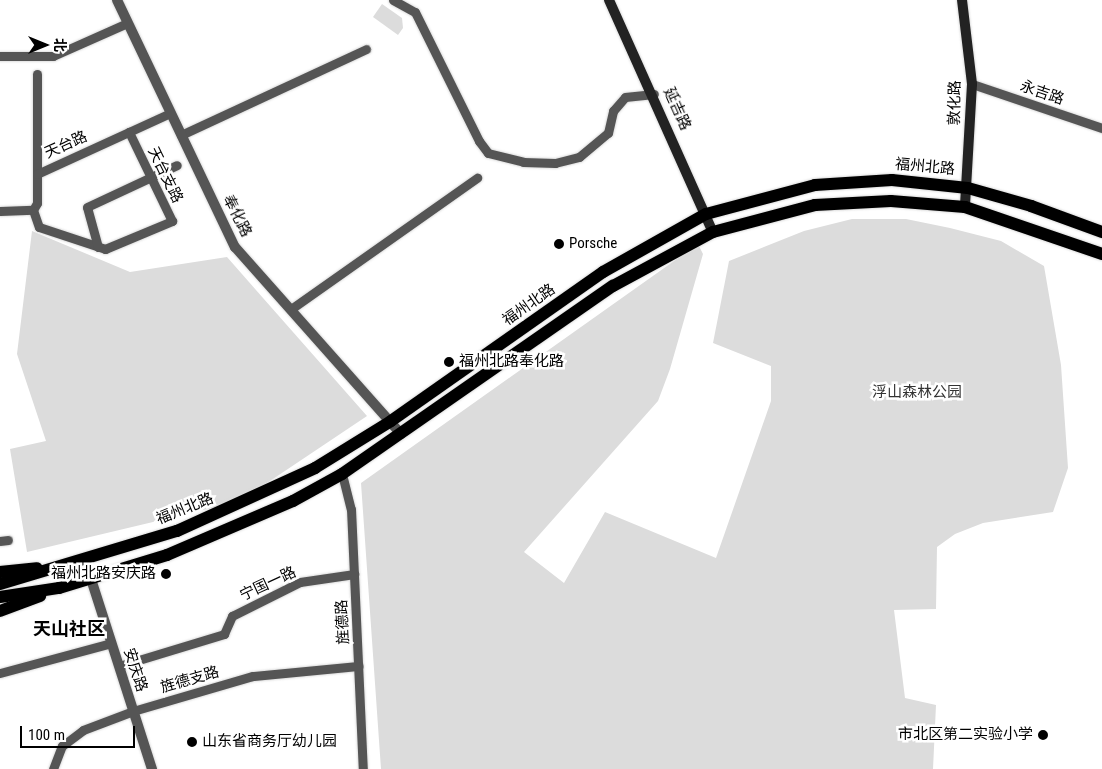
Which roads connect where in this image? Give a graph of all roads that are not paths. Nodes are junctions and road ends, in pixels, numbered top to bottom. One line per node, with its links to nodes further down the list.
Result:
1 (117, 0): 5 (street, 奉化路)
2 (393, 0): 10 (street)
3 (609, 0): 10 (main road, 延吉路)
4 (962, 0): 9 (main road, 敦化路)
5 (127, 23): 7 (street); 11 (street, 奉化路)
6 (366, 49): 14 (street)
7 (0, 56)
8 (37, 74): 16 (street)
9 (972, 84): 12 (street, 永吉路); 19 (main road, 敦化路)
10 (654, 94): 23 (main road, 延吉路)
11 (170, 113): 13 (street, 天台路); 14 (street, 奉化路)
12 (1102, 128)
13 (129, 132): 16 (street, 天台路); 17 (street, 天台支路)
14 (181, 135): 28 (street, 奉化路)
15 (177, 165): 17 (street)
16 (37, 174): 22 (street, 天台路)
17 (150, 177): 26 (street); 26 (street, 天台支路)
18 (477, 178): 28 (street)
19 (968, 188): 20 (main road, 敦化路); 23 (main road, 福州北路); 25 (main road, 福州北路)
20 (965, 207): 24 (main road); 27 (main road)
21 (0, 210): 22 (street)
22 (33, 210): 26 (street)
23 (706, 214): 24 (main road, 延吉路); 29 (main road, 福州北路)
24 (713, 232): 30 (main road)
25 (1102, 232)
26 (98, 247)
27 (1102, 254)
28 (291, 309): 29 (street, 奉化路)
29 (391, 421): 30 (street, 奉化路); 32 (main road, 福州北路)
30 (401, 434): 31 (main road)
31 (342, 474): 34 (street, 旌德路); 35 (main road)
32 (59, 565): 33 (main road); 36 (main road, 福州北路)
33 (0, 574)
34 (354, 574): 43 (street, 宁国一路); 44 (street, 旌德路)
35 (90, 579): 37 (main road); 42 (street, 安庆路)
36 (0, 584)
37 (59, 588): 38 (main road); 39 (main road)
38 (0, 597)
39 (26, 602): 40 (main road); 41 (main road)
40 (0, 606)
41 (0, 611)
42 (111, 643): 43 (street, 安庆路); 45 (street)
43 (119, 666): 46 (street, 安庆路)
44 (359, 666): 46 (street, 旌德支路); 49 (street, 旌德路)
45 (0, 673)
46 (133, 711): 47 (street, 旌德支路); 48 (street, 安庆路)
47 (53, 769)
48 (152, 769)
49 (363, 769)

